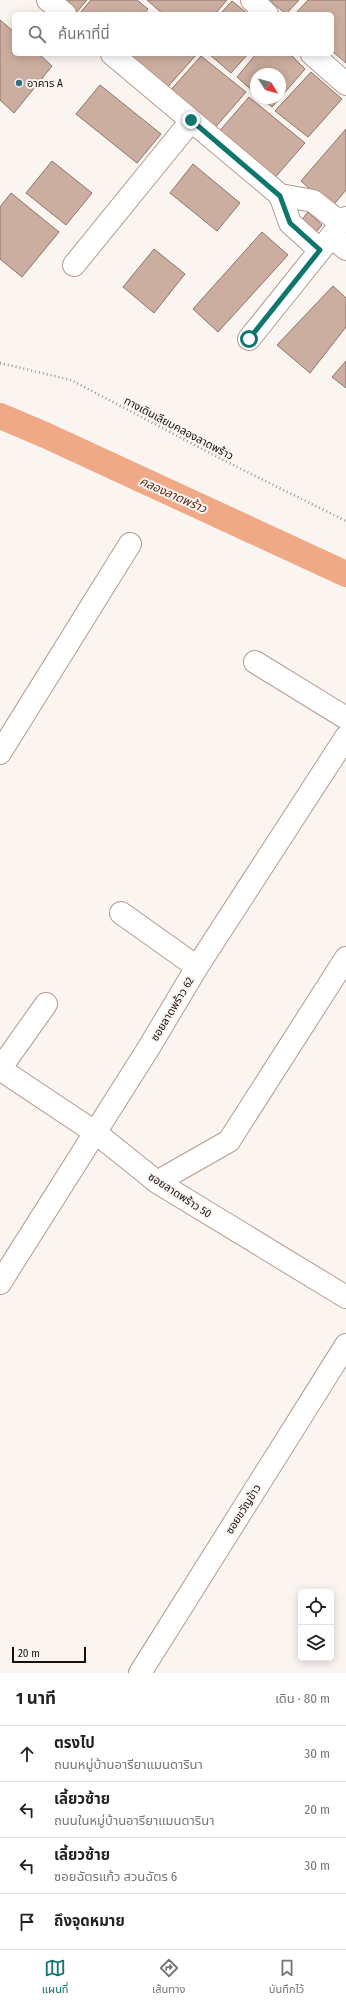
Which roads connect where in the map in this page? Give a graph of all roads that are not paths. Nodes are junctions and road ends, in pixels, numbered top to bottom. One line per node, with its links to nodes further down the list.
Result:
1 (48, 0): 3 (street)
2 (252, 0): 4 (street)
3 (63, 12)
4 (265, 12)
5 (114, 56): 8 (street)
6 (314, 56): 7 (street)
7 (346, 84)
8 (191, 120): 9 (street); 11 (street)
9 (280, 196): 10 (street); 10 (street)
10 (337, 235): 12 (street)
11 (74, 265)
12 (249, 339)
13 (130, 544): 17 (street)
14 (255, 662): 15 (street)
15 (346, 718)
16 (346, 737): 20 (street, ซอยลาดพร้าว 62)
17 (0, 753)
18 (121, 913): 20 (street)
19 (346, 958): 24 (street)
20 (197, 967): 23 (street, ซอยลาดพร้าว 62)
21 (46, 1004): 22 (street)
22 (0, 1069): 23 (street, ซอยลาดพร้าว 50)
23 (96, 1133): 24 (street, ซอยลาดพร้าว 50); 25 (street, ซอยลาดพร้าว 62)
24 (157, 1182): 26 (street, ซอยลาดพร้าว 50)
25 (0, 1283)
26 (346, 1297)
27 (346, 1345): 28 (street, ซอยขวัญข้าว)
28 (140, 1673)

